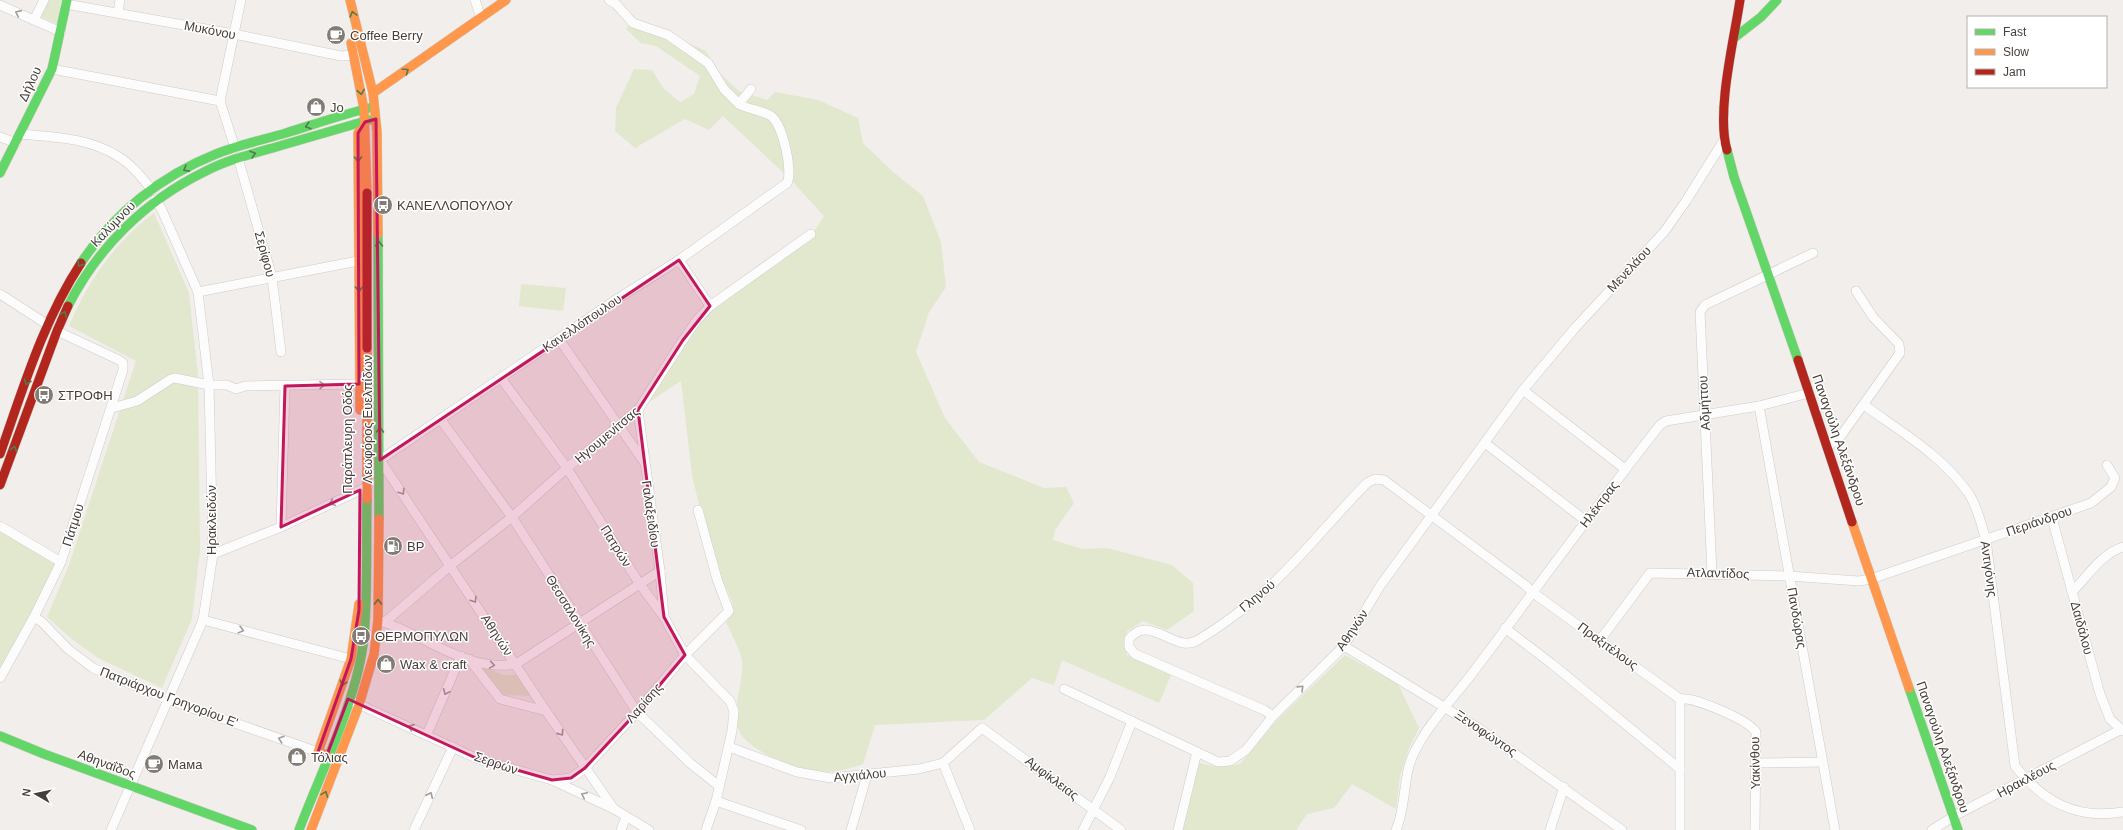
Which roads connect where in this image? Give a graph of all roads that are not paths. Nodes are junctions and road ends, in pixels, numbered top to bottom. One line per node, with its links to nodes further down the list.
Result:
1 (44, 0): 14 (street)
2 (120, 0): 12 (street)
3 (241, 0): 17 (street)
4 (350, 0): 22 (main road, Λεωφόρος Ευελπίδων, one-way to 4)
5 (475, 0): 13 (street)
6 (506, 0): 13 (main road)
7 (609, 0): 24 (street)
8 (1740, 0): 18 (main road, Παναγούλη Αλεξάνδρου)
9 (1777, 0): 18 (main road)
10 (66, 2): 12 (street, Μυκόνου); 16 (main road, Δήλου)
11 (0, 5): 14 (street, one-way to 11)
12 (118, 12): 17 (street, Μυκόνου)
13 (481, 18): 22 (main road, one-way to 13)
14 (34, 20): 16 (street)
15 (347, 28): 19 (main road, Λεωφόρος Ευελπίδων)
16 (61, 32): 20 (main road, Δήλου)
17 (234, 34): 19 (street, Μυκόνου); 23 (street)
18 (1734, 38): 31 (main road, Παναγούλη Αλεξάνδρου)
19 (354, 55): 26 (main road, Λεωφόρος Ευελπίδων, one-way to 26)
20 (52, 69): 23 (street); 29 (main road, Δήλου)
21 (751, 89): 24 (street)
22 (373, 93): 25 (main road, Λεωφόρος Ευελπίδων)
23 (220, 102): 33 (street)
24 (739, 104): 40 (street, Κανελλόπουλου)
25 (375, 106): 26 (main road, Καλύμνου); 27 (main road, Λεωφόρος Ευελπίδων)
26 (364, 109): 28 (main road, Λεωφόρος Ευελπίδων); 33 (main road, Καλύμνου, one-way to 33)
27 (376, 119): 28 (main road, Καλύμνου); 68 (main road, Λεωφόρος Ευελπίδων, one-way to 27)
28 (365, 122): 34 (main road, Καλύμνου, one-way to 28); 41 (main road, Παράπλευρη Οδός, one-way to 41); 75 (main road, Λεωφόρος Ευελπίδων)
29 (21, 134): 32 (main road, Δήλου); 36 (street)
30 (0, 136): 32 (street)
31 (1724, 140): 42 (main road, Παναγούλη Αλεξάνδρου); 56 (street, Μενελάου)
32 (16, 143): 35 (main road, Δήλου)
33 (235, 148): 36 (main road, Καλύμνου, one-way to 36)
34 (238, 158): 37 (main road, Καλύμνου); 43 (street, Σερίφου)
35 (0, 173)
36 (152, 190): 48 (main road, Καλύμνου, one-way to 48)
37 (156, 200): 45 (street, Ηρακλειδών); 49 (main road, Καλύμνου, one-way to 37)
38 (811, 234): 47 (street, Ηγουμενίτσας)
39 (1813, 253): 42 (street, Αδμήττου)
40 (679, 260): 47 (street); 50 (street, Κανελλόπουλου)
41 (358, 261): 43 (street); 53 (main road, Παράπλευρη Οδός, one-way to 53)
42 (1769, 274): 57 (main road, Παναγούλη Αλεξάνδρου); 62 (street, Αδμήττου)
43 (272, 278): 45 (street); 51 (street, Σερίφου)
44 (1856, 291): 59 (street)
45 (198, 292): 54 (street, Ηρακλειδών)
46 (0, 294): 48 (street)
47 (710, 306): 61 (street, Ηγουμενίτσας)
48 (48, 325): 67 (main road, Καλύμνου, one-way to 67)
49 (57, 331): 60 (street, Πάτμου); 74 (main road, Καλύμνου, one-way to 49)
50 (559, 339): 52 (street, Κανελλόπουλου); 64 (street)
51 (281, 352)
52 (501, 378): 63 (street, Κανελλόπουλου); 71 (street, Πατρών)
53 (359, 384): 55 (street, one-way to 53); 75 (main road, Παράπλευρη Οδός)
54 (209, 385): 55 (street); 60 (street); 85 (street, Ηρακλειδών)
55 (285, 386): 82 (street)
56 (1523, 390): 65 (street, Αθηνών); 72 (street)
57 (1809, 393): 58 (street, Ηλέκτρας); 66 (main road, Παναγούλη Αλεξάνδρου)
58 (1759, 406): 62 (street, Ηλέκτρας); 90 (street, Πανδώρας)
59 (1864, 406): 66 (street); 83 (street, Αντιγόνης)
60 (112, 408): 86 (street, Πάτμου)
61 (638, 410): 64 (street, Ηγουμενίτσας); 69 (street, Γαλαξειδίου)
62 (1704, 415): 72 (street, Ηλέκτρας); 89 (street, Αδμήττου)
63 (441, 420): 68 (street, Κανελλόπουλου); 78 (street, Θεσσαλονίκης)
64 (619, 426): 69 (street); 71 (street, Ηγουμενίτσας)
65 (1485, 443): 77 (street, Αθηνών); 80 (street)
66 (1828, 446): 91 (main road, Παναγούλη Αλεξάνδρου)
67 (0, 454)
68 (380, 460): 87 (street, Αθηνών, one-way to 87); 98 (main road, Λεωφόρος Ευελπίδων, one-way to 68)
69 (644, 463): 88 (street, Γαλαξειδίου)
70 (2107, 465): 79 (street, Περιάνδρου)
71 (567, 468): 78 (street, Ηγουμενίτσας); 92 (street, Πατρών)
72 (1625, 469): 80 (street, Ηλέκτρας)
73 (1375, 479): 77 (street, Πραξιτέλους); 116 (street, Γληνού)
74 (0, 485)
75 (364, 489): 82 (street, one-way to 82); 105 (main road, Παράπλευρη Οδός); 109 (main road, Λεωφόρος Ευελπίδων)
76 (698, 510): 103 (street, Λαρίσης)
77 (1431, 515): 93 (street, Πραξιτέλους); 102 (street, Αθηνών)
78 (512, 517): 87 (street, Ηγουμενίτσας); 99 (street, Θεσσαλονίκης)
79 (2052, 518): 83 (street, Περιάνδρου); 94 (street, Δαιδάλου)
80 (1586, 521): 93 (street, Ηλέκτρας)
81 (0, 526): 86 (street)
82 (281, 527): 85 (street)
83 (1986, 540): 91 (street, Περιάνδρου); 133 (street, Αντιγόνης)
84 (2123, 547): 94 (street)
85 (213, 554): 97 (street, Ηρακλειδών)
86 (61, 562): 95 (street, Πάτμου)
87 (451, 564): 98 (street, Ηγουμενίτσας); 106 (street, Αθηνών, one-way to 106)
88 (660, 571): 92 (street); 96 (street, Γαλαξειδίου)
89 (1712, 573): 90 (street, Ατλαντίδος); 101 (street, Ατλαντίδος)
90 (1790, 576): 91 (street, Ατλαντίδος); 126 (street, Πανδώρας)
91 (1871, 579): 141 (main road, Παναγούλη Αλεξάνδρου)
92 (639, 583): 96 (street, Πατρών); 99 (street)
93 (1532, 592): 100 (street, Ηλέκτρας); 101 (street, Πραξιτέλους)
94 (2072, 592): 119 (street, Δαιδάλου)
95 (34, 617): 107 (street, Πάτμου); 111 (street, Πατριάρχου Γρηγορίου Ε')
96 (664, 617): 103 (street, Πατρών)
97 (203, 620): 105 (street, one-way to 105); 111 (street, Ηρακλειδών)
98 (382, 621): 104 (street); 112 (main road, Λεωφόρος Ευελπίδων)
99 (579, 623): 106 (street); 115 (street, Θεσσαλονίκης)
100 (1505, 628): 113 (street, Ηλέκτρας); 130 (street)
101 (1600, 640): 110 (street, Πραξιτέλους)
102 (1344, 646): 113 (street, Ξενοφώντος); 116 (street, Αθηνών, one-way to 102)
103 (685, 655): 115 (street, Λαρίσης); 123 (street, Πατρών)
104 (465, 658): 106 (street, one-way to 106); 114 (street); 120 (street, one-way to 120)
105 (351, 659): 125 (main road, Παράπλευρη Οδός, one-way to 125)
106 (516, 664): 114 (street, Αθηνών)
107 (0, 678)
108 (1064, 689): 117 (street, Αθηνών)
109 (348, 699): 112 (street, Σερρών); 125 (main road, Λεωφόρος Ευελπίδων)
110 (1680, 699): 128 (street, Υακίνθου); 130 (street)
111 (169, 700): 125 (street, Πατριάρχου Γρηγορίου Ε', one-way to 111); 134 (street, Ηρακλειδών)
112 (359, 704): 120 (street, Σερρών, one-way to 112); 148 (main road, Λεωφόρος Ευελπίδων, one-way to 112)
113 (1447, 707): 136 (street, Ξενοφώντος); 158 (street, Ηλέκτρας)
114 (546, 711): 129 (street, Αθηνών, one-way to 129)
115 (637, 712): 129 (street, Λαρίσης); 135 (street, Θεσσαλονίκης)
116 (1273, 716): 124 (street, Αθηνών)
117 (1132, 721): 124 (street, Αθηνών); 139 (street)
118 (982, 728): 127 (street, Αγχιάλου); 139 (street, Αμφίκλειας)
119 (2121, 730): 133 (street, Ηρακλέους)
120 (427, 734): 122 (street, Σερρών)
121 (0, 736): 134 (main road, Αθηναΐδος)
122 (453, 747): 132 (street, Σερρών); 149 (street, one-way to 122)
123 (729, 747): 131 (street, Αγχιάλου); 135 (street)
124 (1197, 752): 157 (street)
125 (322, 754): 147 (main road, Λεωφόρος Ευελπίδων)
126 (1823, 762): 128 (street); 162 (street, Πανδώρας)
127 (943, 763): 131 (street, Αγχιάλου); 154 (street)
128 (1756, 763): 161 (street, Υακίνθου)
129 (585, 768): 132 (street, Λαρίσης); 138 (street, Αθηνών)
130 (1680, 769): 160 (street)
131 (867, 774): 153 (street)
132 (552, 780): 138 (street, Σερρών, one-way to 132)
133 (2026, 780): 140 (street, Αντιγόνης); 141 (street, Ηρακλέους)
134 (129, 786): 145 (street, Ηρακλειδών); 146 (main road, Αθηναΐδος)
135 (719, 786): 137 (street)
136 (1564, 787): 144 (street, Ξενοφώντος); 159 (street)
137 (716, 801): 151 (street); 152 (street)
138 (614, 809): 142 (street, Σερρών)
139 (1094, 812): 155 (street); 156 (street, Αμφίκλειας)
140 (2123, 812)
141 (1954, 816): 163 (street, Ηρακλέους); 164 (main road, Παναγούλη Αλεξάνδρου)
142 (626, 817): 143 (street, Σερρών); 150 (street)
143 (646, 828)
144 (1619, 829)
145 (111, 830)
146 (252, 830)
147 (299, 830)
148 (311, 830)
149 (414, 830)
150 (621, 830)
151 (706, 830)
152 (801, 830)
153 (851, 830)
154 (970, 830)
155 (1083, 830)
156 (1120, 830)
157 (1178, 830)
158 (1396, 830)
159 (1550, 830)
160 (1680, 830)
161 (1755, 830)
162 (1835, 830)
163 (1932, 830)
164 (1958, 830)

